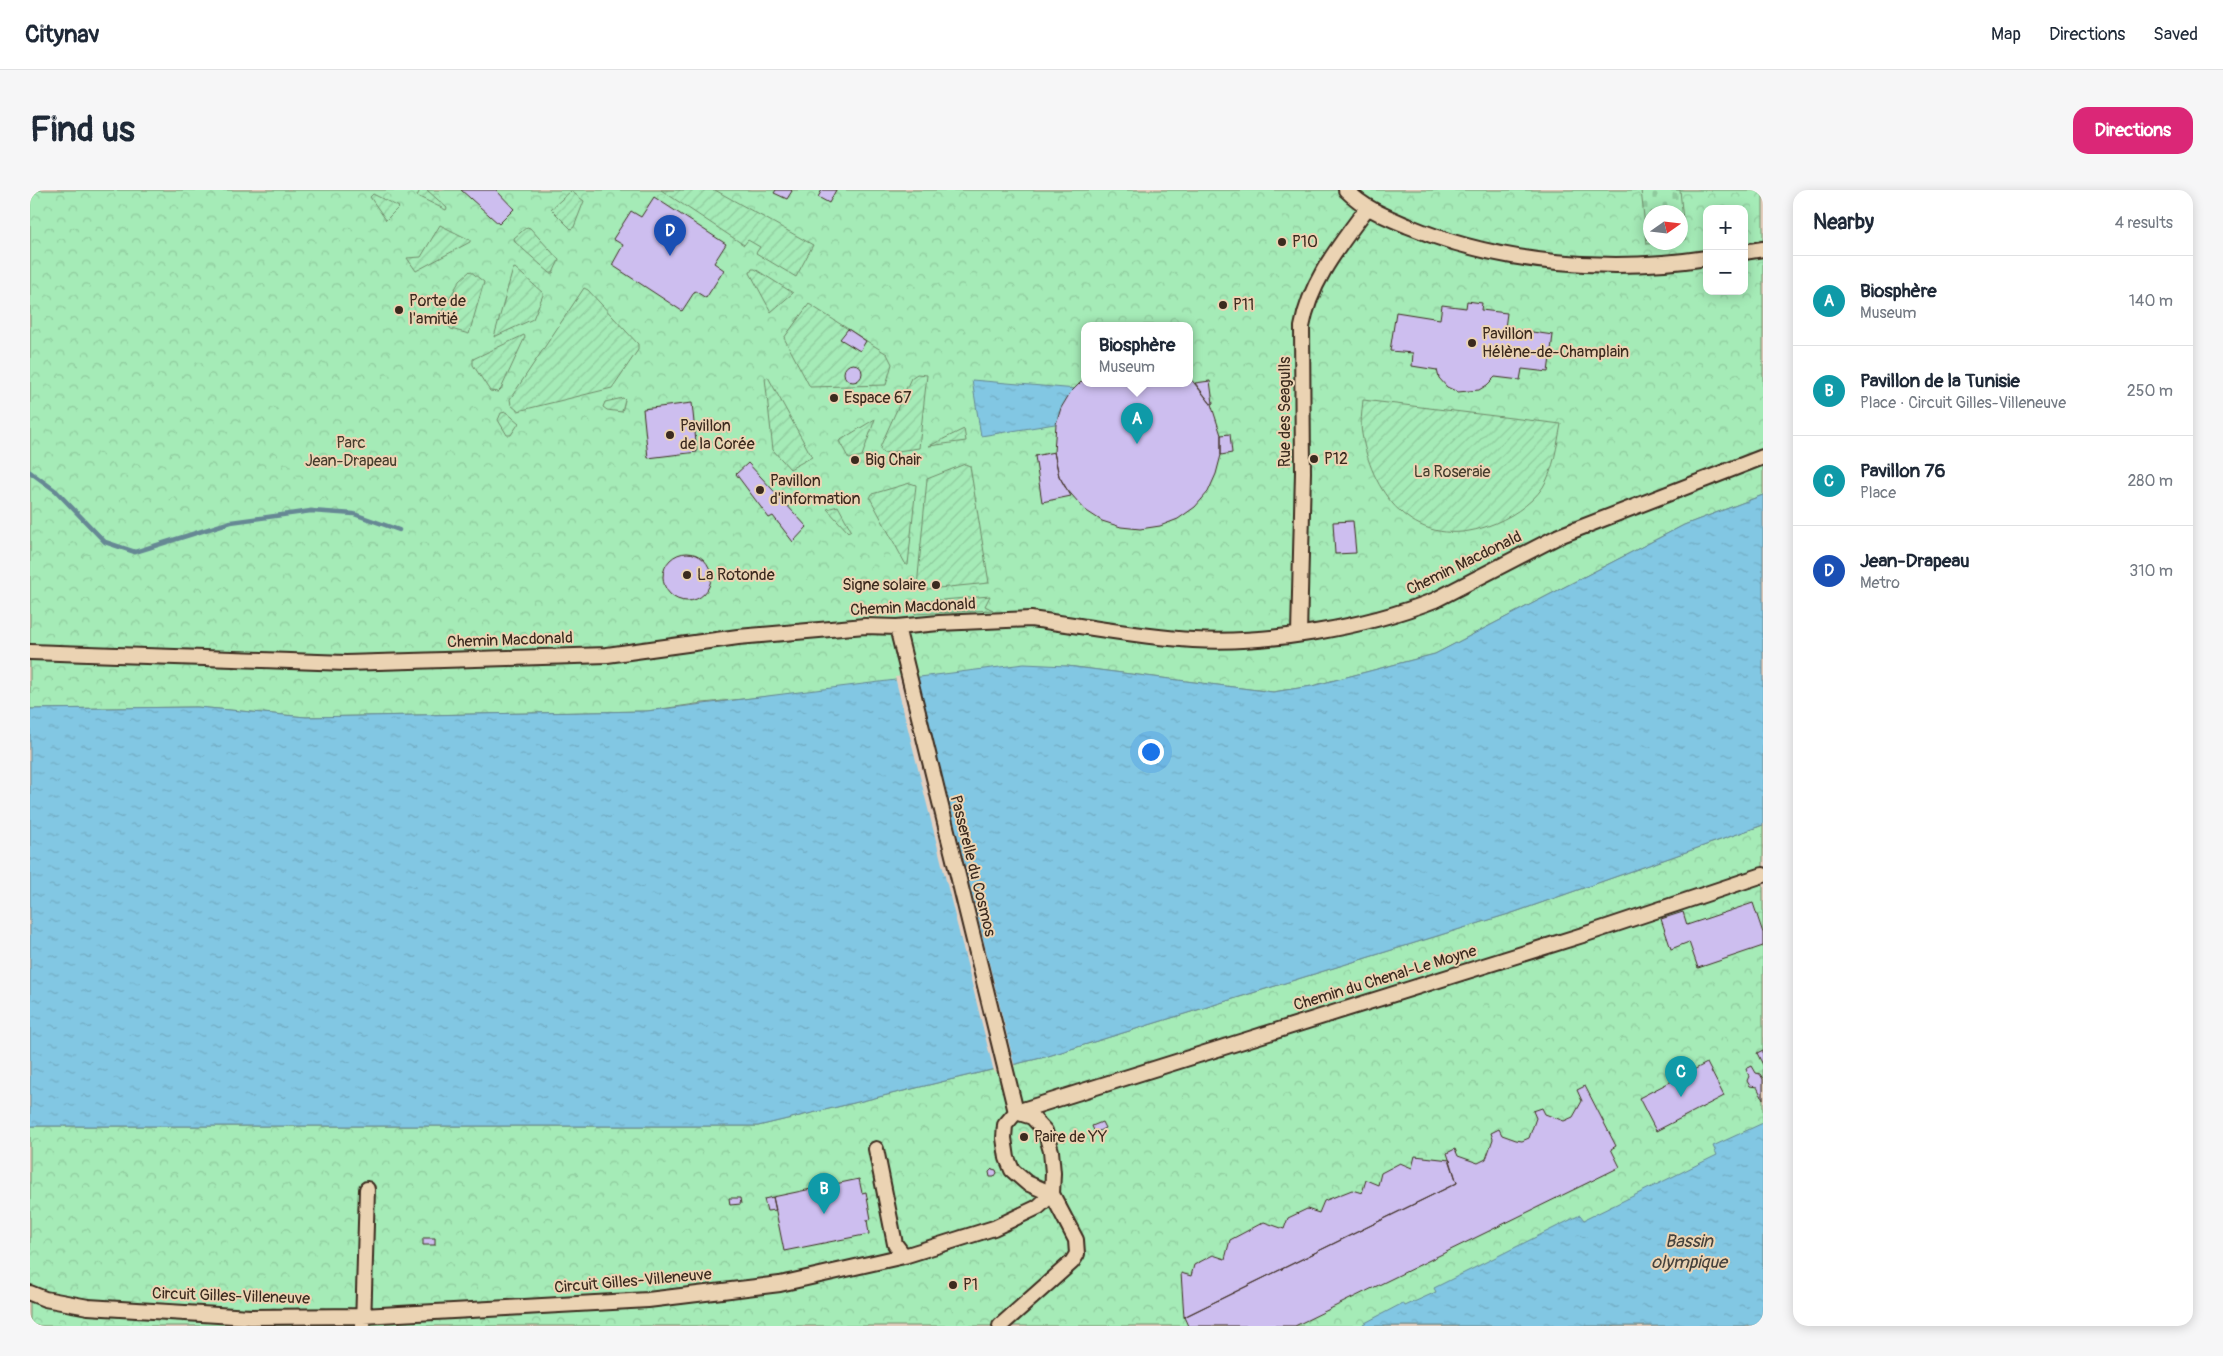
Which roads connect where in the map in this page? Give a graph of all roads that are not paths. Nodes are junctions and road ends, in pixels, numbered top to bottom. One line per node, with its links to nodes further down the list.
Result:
1 (1346, 190): 2 (street)
2 (1367, 208): 5 (street); 8 (street, Rue des Seagulls)
3 (1763, 249): 4 (street)
4 (1748, 251)
5 (1703, 258)
6 (1763, 457): 8 (street, Chemin Macdonald)
7 (897, 627): 8 (street, Chemin Macdonald); 9 (street, Chemin Macdonald); 11 (street, Passerelle du Cosmos)
8 (1299, 634)
9 (30, 652)
10 (1763, 874): 11 (street, Chemin du Chenal-Le Moyne)
11 (1016, 1112): 14 (street); 14 (street)
12 (876, 1149): 15 (street)
13 (367, 1189): 17 (street)
14 (1052, 1194): 15 (street, Circuit Gilles-Villeneuve); 18 (street)
15 (904, 1256): 17 (street, Circuit Gilles-Villeneuve)
16 (30, 1293): 17 (street, Circuit Gilles-Villeneuve)
17 (363, 1321)
18 (1000, 1326)

